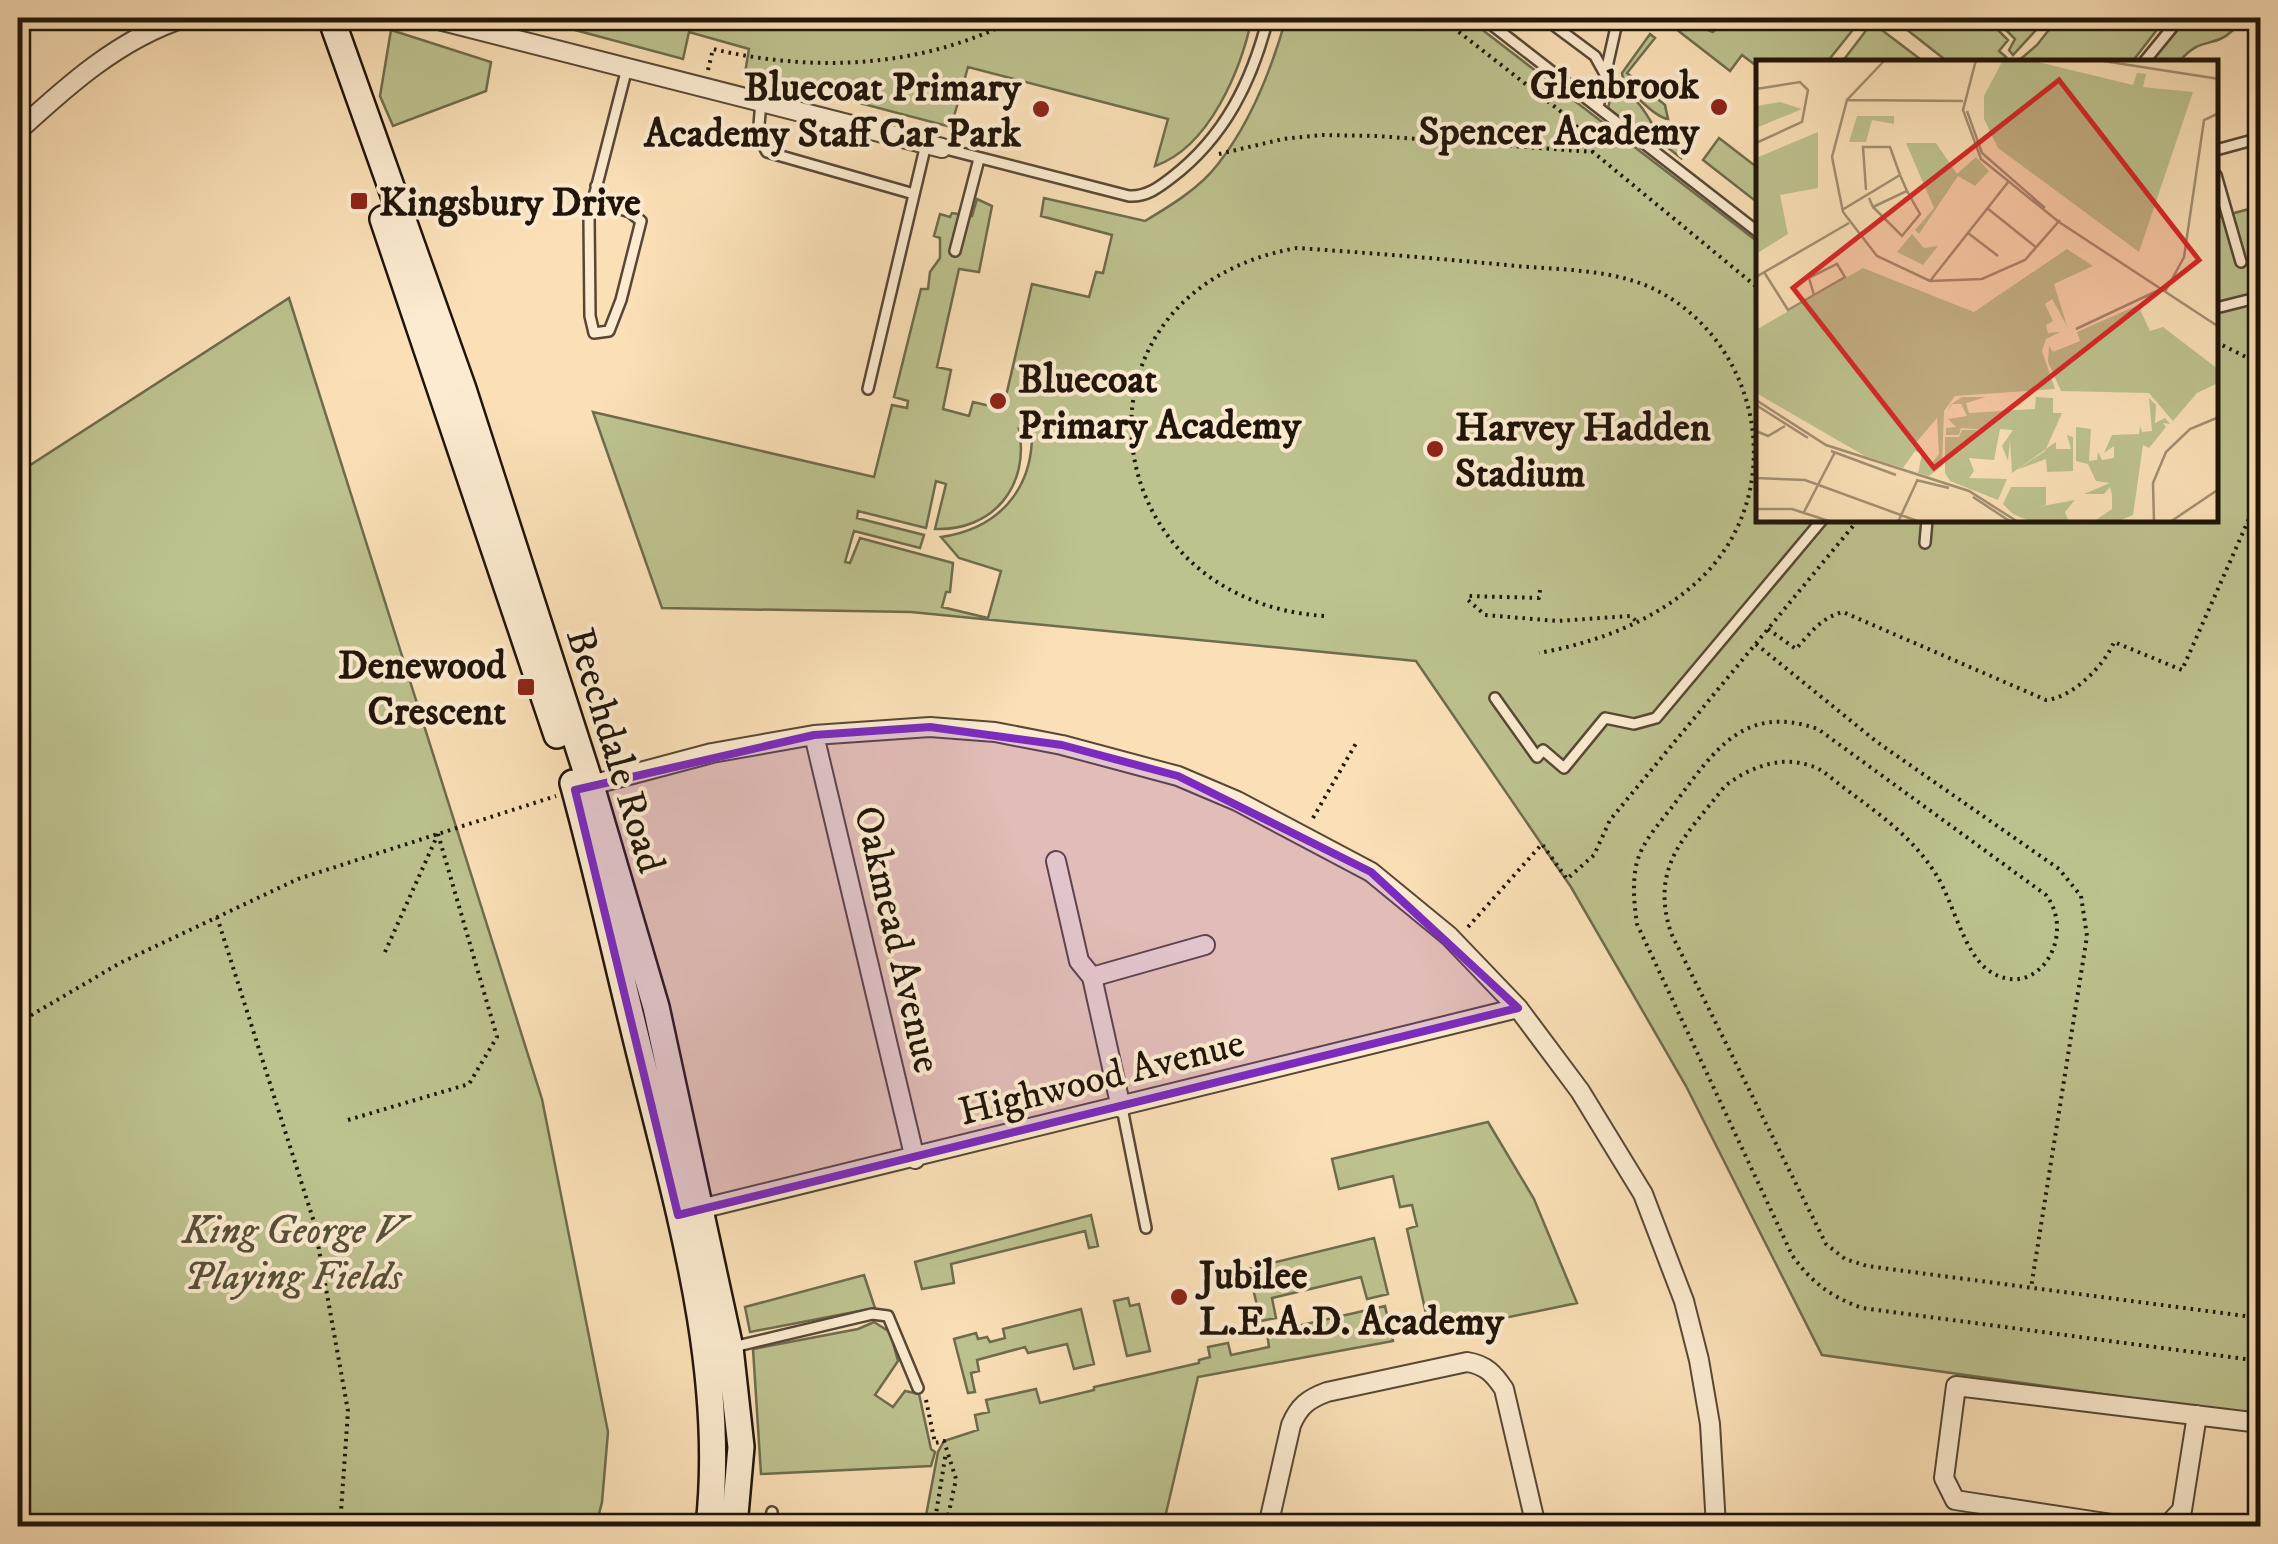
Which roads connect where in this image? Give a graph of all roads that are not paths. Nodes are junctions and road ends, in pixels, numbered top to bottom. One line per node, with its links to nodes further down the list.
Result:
1 (184, 18): 15 (street)
2 (315, 18): 34 (street, Beechdale Road)
3 (331, 18): 34 (street, Beechdale Road)
4 (437, 18): 11 (street)
5 (1268, 18): 19 (lane)
6 (1482, 18): 14 (lane)
7 (1544, 18): 12 (lane)
8 (1618, 18): 12 (lane)
9 (2180, 18): 10 (lane)
10 (2146, 60)
11 (626, 68): 13 (street); 20 (lane)
12 (1605, 74): 14 (lane)
13 (761, 102): 17 (street); 21 (lane)
14 (1598, 107): 23 (lane)
15 (18, 132)
16 (2260, 138): 18 (lane)
17 (934, 146): 19 (lane); 21 (lane)
18 (2218, 149)
19 (979, 159): 24 (lane)
20 (596, 186): 20 (lane)
21 (914, 194): 28 (lane)
22 (2218, 197): 25 (lane)
23 (1756, 230)
24 (955, 252)
25 (2241, 262)
26 (2260, 297): 27 (lane)
27 (2218, 308)
28 (868, 389)
29 (1820, 522): 32 (lane)
30 (1927, 522): 31 (lane)
31 (1925, 543)
32 (1495, 698)
33 (814, 735): 34 (street); 38 (street); 40 (street, Oakmead Avenue)
34 (583, 788): 41 (street, Beechdale Road)
35 (1056, 862): 37 (street)
36 (1205, 946): 37 (street)
37 (1092, 977): 39 (street)
38 (1518, 1008): 39 (street, Highwood Avenue); 53 (street)
39 (1122, 1108): 40 (street, Highwood Avenue); 42 (lane)
40 (915, 1159): 41 (street, Highwood Avenue)
41 (689, 1212): 43 (street, Beechdale Road); 48 (street, Beechdale Road)
42 (1146, 1228)
43 (730, 1348): 44 (lane); 49 (street, Beechdale Road)
44 (918, 1388)
45 (2197, 1415): 46 (street); 54 (street); 55 (street)
46 (2260, 1423)
47 (772, 1512): 50 (lane)
48 (709, 1526)
49 (734, 1526)
50 (769, 1526)
51 (1268, 1526): 52 (street)
52 (1536, 1526)
53 (1716, 1526)
54 (2126, 1526)
55 (2167, 1526)

